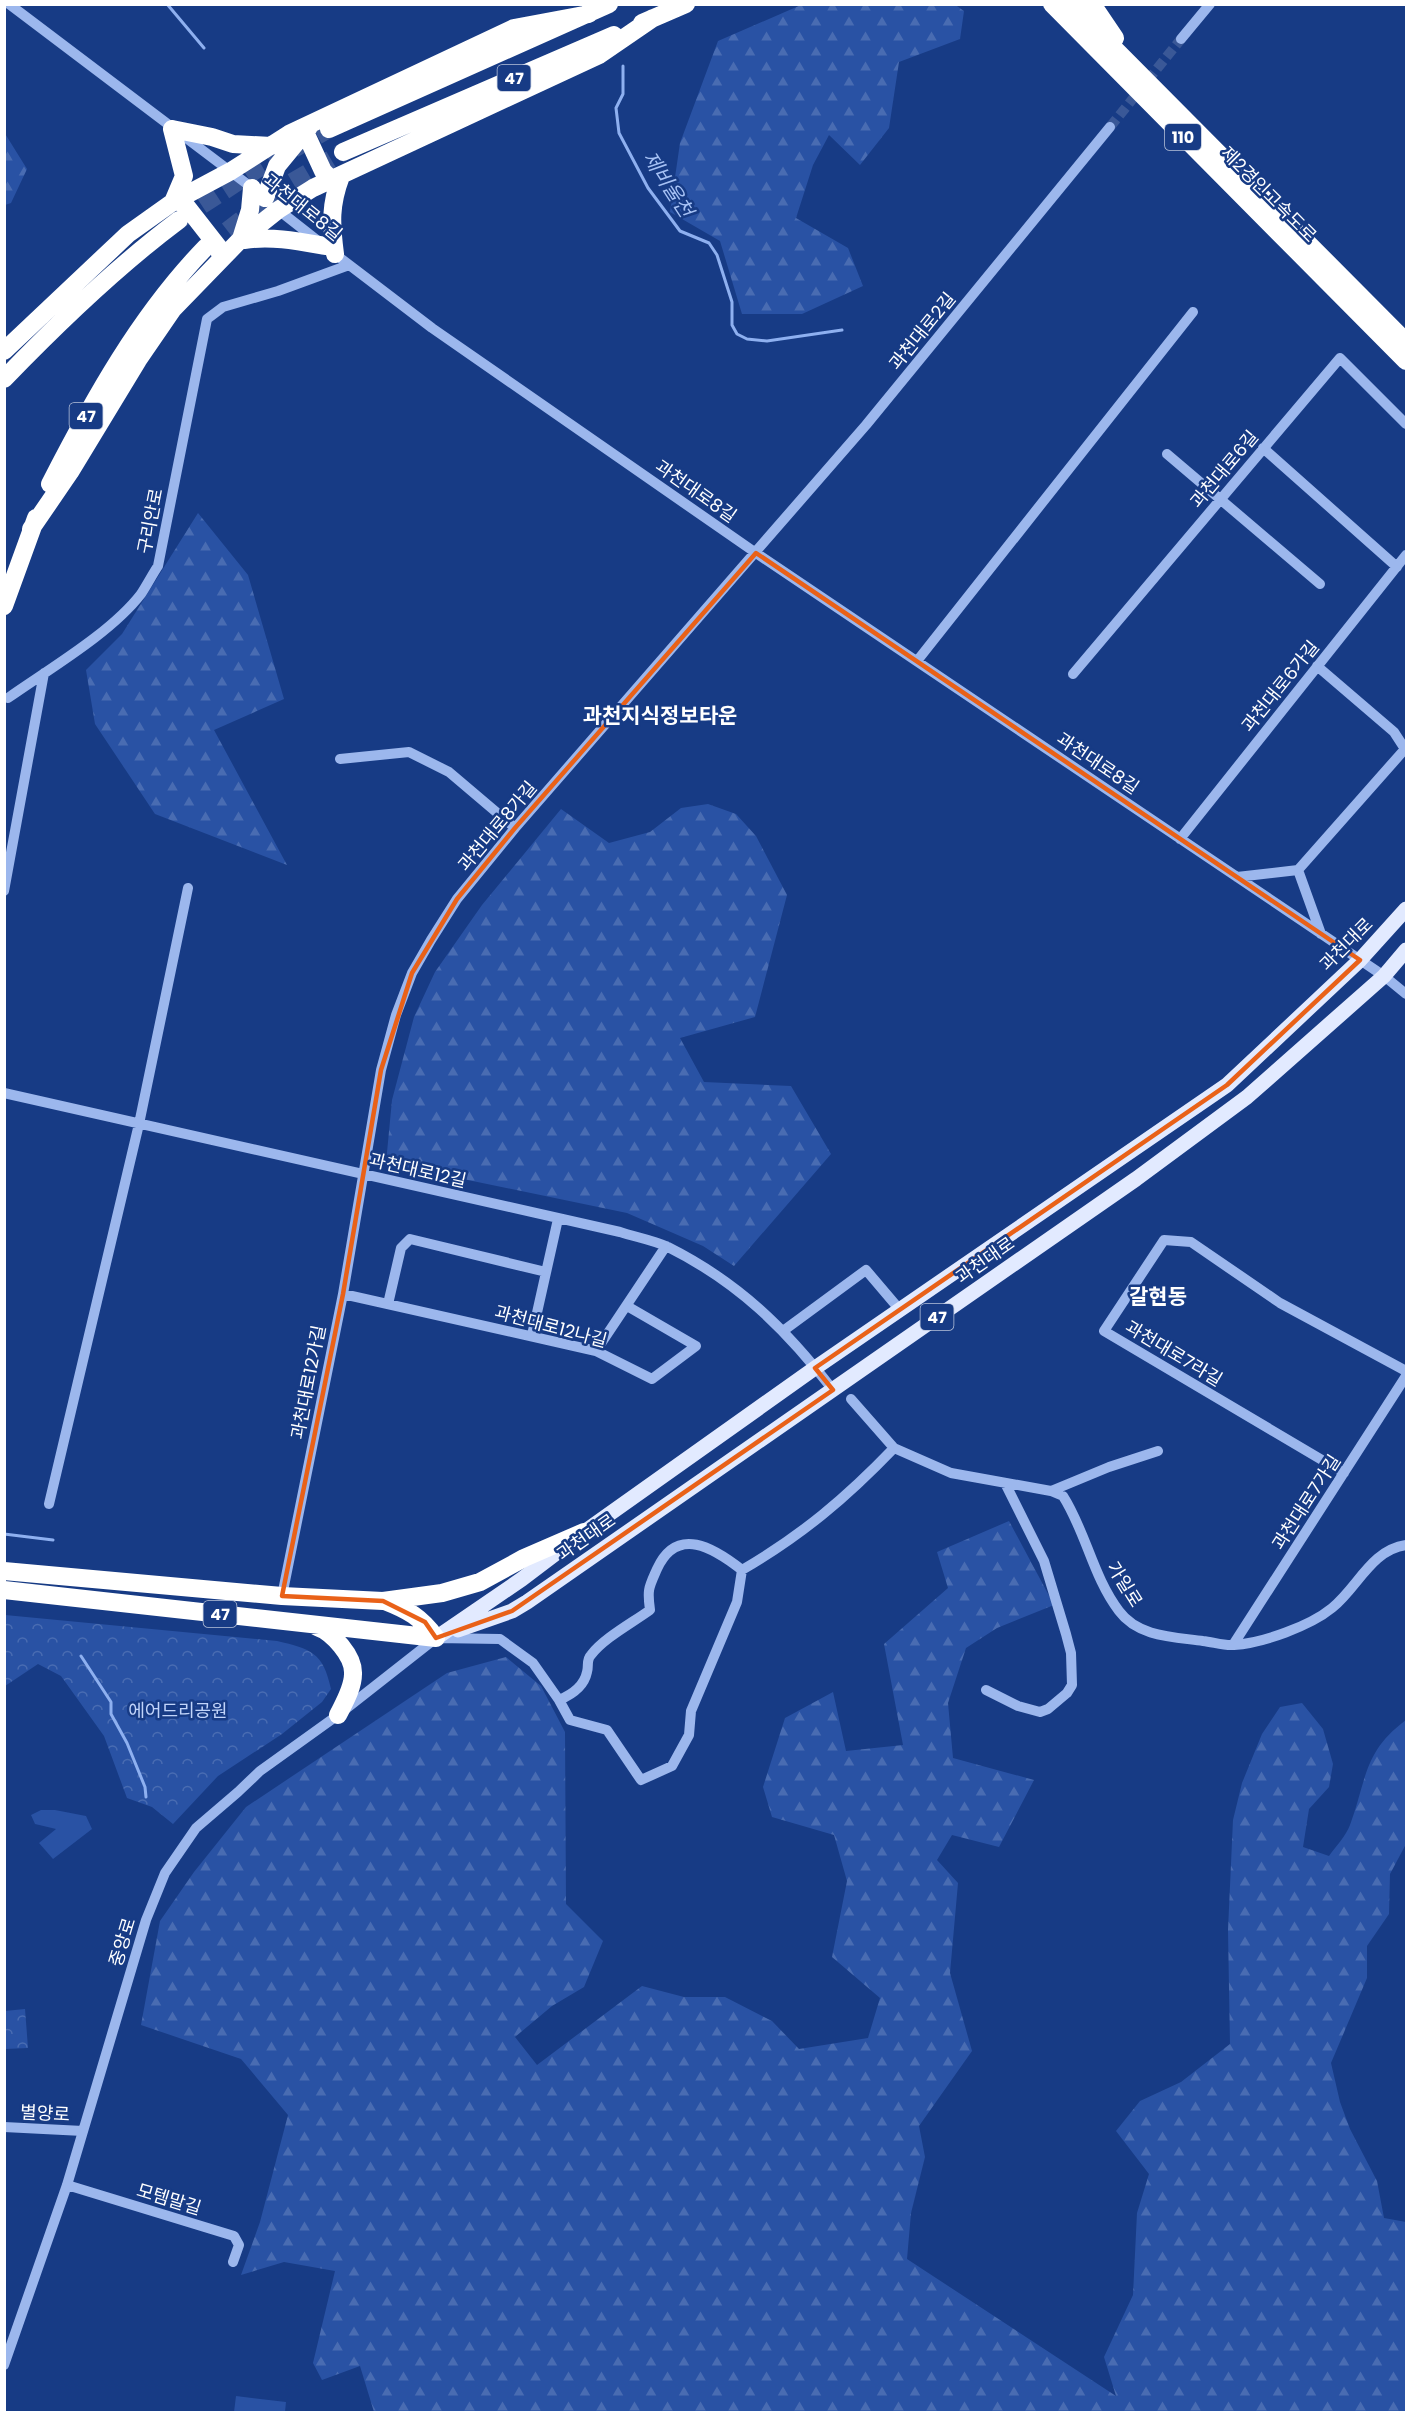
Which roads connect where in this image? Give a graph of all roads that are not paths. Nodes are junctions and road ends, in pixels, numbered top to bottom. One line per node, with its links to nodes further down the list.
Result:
1 (9, 4): 13 (street, 과천대로8길)
2 (609, 4): 11 (highway, 47)
3 (686, 4): 8 (highway, 47)
4 (1052, 4): 25 (highway, 제2경인고속도로 / 110)
5 (1070, 4): 10 (highway, 제2경인고속도로 / 110)
6 (1092, 4): 10 (highway)
7 (1210, 4): 9 (street)
8 (653, 18): 15 (highway, 47); 17 (highway)
9 (1181, 39)
10 (1144, 79): 25 (highway, 제2경인고속도로 / 110)
11 (316, 127): 14 (highway); 17 (highway); 18 (highway)
12 (1110, 127): 36 (street, 과천대로2길)
13 (172, 129): 14 (highway); 16 (street, 과천대로8길); 19 (highway)
14 (271, 146): 16 (highway)
15 (343, 152)
16 (231, 171): 18 (street, 과천대로8길); 19 (highway)
17 (336, 178): 18 (highway); 23 (highway)
18 (265, 199): 21 (highway); 21 (highway); 23 (street, 과천대로8길)
19 (175, 201): 24 (highway); 28 (highway)
20 (179, 220): 30 (highway)
21 (240, 240): 23 (highway); 24 (highway)
22 (206, 247): 35 (highway, 47)
23 (336, 255): 36 (street, 과천대로8길); 43 (street, 구리안로)
24 (221, 259): 35 (highway)
25 (1320, 265): 27 (highway, 제2경인고속도로 / 110); 29 (highway, 제2경인고속도로 / 110)
26 (1193, 312): 41 (street)
27 (1407, 342)
28 (4, 351)
29 (1407, 361)
30 (4, 379)
31 (1407, 424): 32 (street, 과천대로6길)
32 (1263, 448): 34 (street, 과천대로6길); 38 (street)
33 (1167, 454): 34 (street)
34 (1220, 499): 39 (street); 44 (street, 과천대로6길)
35 (31, 529): 40 (highway, 47)
36 (756, 553): 41 (street, 과천대로8길); 47 (street, 과천대로8가길)
37 (1407, 555): 38 (street, 과천대로6가길)
38 (1397, 567): 42 (street, 과천대로6가길)
39 (1320, 584)
40 (4, 606)
41 (917, 661): 48 (street, 과천대로8길)
42 (1317, 666): 48 (street, 과천대로6가길); 49 (street)
43 (44, 673): 45 (street, 구리안로); 52 (street)
44 (1073, 674)
45 (8, 698)
46 (340, 759): 47 (street)
47 (515, 828): 61 (street, 과천대로8가길)
48 (1180, 838): 50 (street, 과천대로8길)
49 (1298, 870): 50 (street); 54 (street)
50 (1238, 877): 54 (street, 과천대로8길)
51 (188, 888): 60 (street)
52 (4, 891)
53 (1407, 909): 56 (main road, 과천대로)
54 (1321, 934): 56 (street, 과천대로8길)
55 (1407, 950): 57 (main road, 과천대로 / 47)
56 (1360, 960): 57 (street, 과천대로8길); 68 (main road, 과천대로)
57 (1384, 976): 58 (street, 과천대로8길); 75 (main road, 과천대로 / 47)
58 (1407, 994)
59 (4, 1093): 60 (street, 과천대로12길)
60 (139, 1124): 61 (street, 과천대로12길); 82 (street)
61 (364, 1174): 62 (street, 과천대로12길); 65 (street, 과천대로12가길)
62 (558, 1219): 63 (street, 과천대로12길); 64 (street)
63 (666, 1246): 67 (street); 69 (street, 과천대로12길)
64 (546, 1272): 66 (street); 70 (street)
65 (343, 1294): 66 (street, 과천대로12나길); 89 (street, 과천대로12가길)
66 (388, 1304): 70 (street, 과천대로12나길)
67 (627, 1306): 71 (street); 71 (street, 과천대로12나길)
68 (900, 1310): 69 (street); 72 (main road, 과천대로)
69 (783, 1331): 72 (street, 과천대로12길)
70 (532, 1335): 71 (street, 과천대로12나길)
71 (597, 1351)
72 (815, 1368): 75 (street, 과천대로12길); 83 (main road, 과천대로)
73 (1407, 1371): 79 (street, 과천대로7라길)
74 (1407, 1376): 79 (street, 과천대로7가길)
75 (832, 1390): 91 (main road, 과천대로 / 47)
76 (851, 1399): 77 (street)
77 (894, 1448): 80 (street); 85 (street)
78 (1158, 1451): 81 (street)
79 (1344, 1473): 94 (street, 과천대로7가길)
80 (1005, 1483): 81 (street); 95 (street)
81 (1051, 1491): 94 (street, 가일로)
82 (49, 1503)
83 (584, 1532): 87 (main road, 과천대로); 90 (highway)
84 (1407, 1545): 94 (street, 가일로)
85 (742, 1570): 96 (street); 96 (street)
86 (4, 1571): 89 (highway)
87 (522, 1580): 91 (main road); 93 (main road, 과천대로)
88 (4, 1590): 92 (highway, 47)
89 (282, 1596): 90 (highway)
90 (383, 1601): 93 (highway)
91 (527, 1602): 93 (main road, 과천대로 / 47)
92 (309, 1624): 93 (highway, 47); 97 (highway)
93 (436, 1638): 96 (street); 97 (street, 중앙로)
94 (1233, 1645)
95 (986, 1690)
96 (559, 1700)
97 (338, 1715): 99 (street, 중앙로)
98 (4, 2127): 99 (street, 별양로)
99 (83, 2131): 100 (street, 중앙로)
100 (67, 2185): 101 (street, 모템말길); 102 (street, 중앙로)
101 (233, 2262)
102 (4, 2365)

